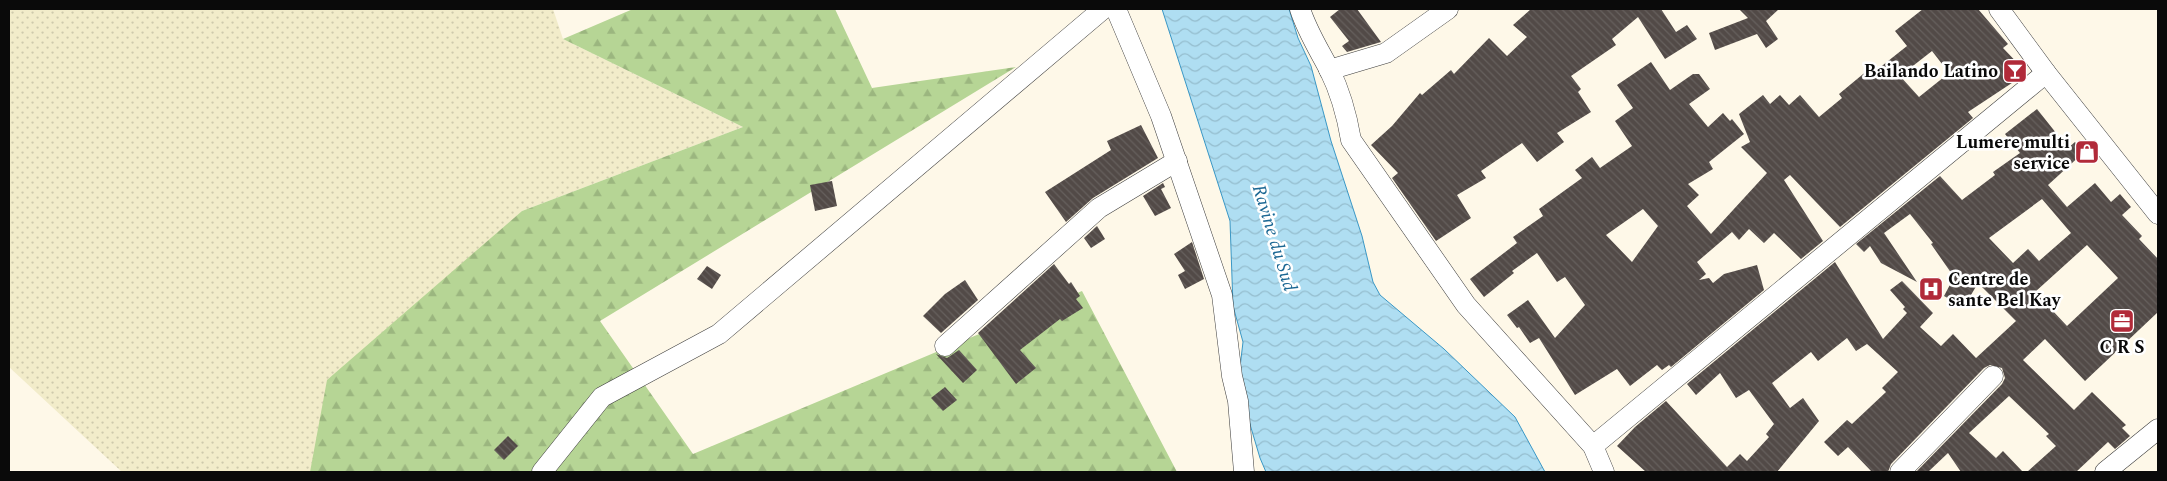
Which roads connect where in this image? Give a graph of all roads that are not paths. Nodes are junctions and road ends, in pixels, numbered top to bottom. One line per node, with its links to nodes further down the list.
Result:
1 (1103, 9): 14 (street)
2 (1116, 9): 8 (street)
3 (1300, 9): 6 (street)
4 (1448, 9): 6 (street)
5 (2000, 9): 7 (street)
6 (1329, 70): 13 (street)
7 (2046, 74): 9 (street); 13 (street)
8 (1177, 162): 10 (street); 15 (street)
9 (2158, 214)
10 (945, 346)
11 (1993, 376): 17 (street)
12 (2158, 429): 18 (street)
13 (1593, 446): 16 (street)
14 (542, 472)
15 (1244, 472)
16 (1604, 472)
17 (1900, 472)
18 (2105, 472)

